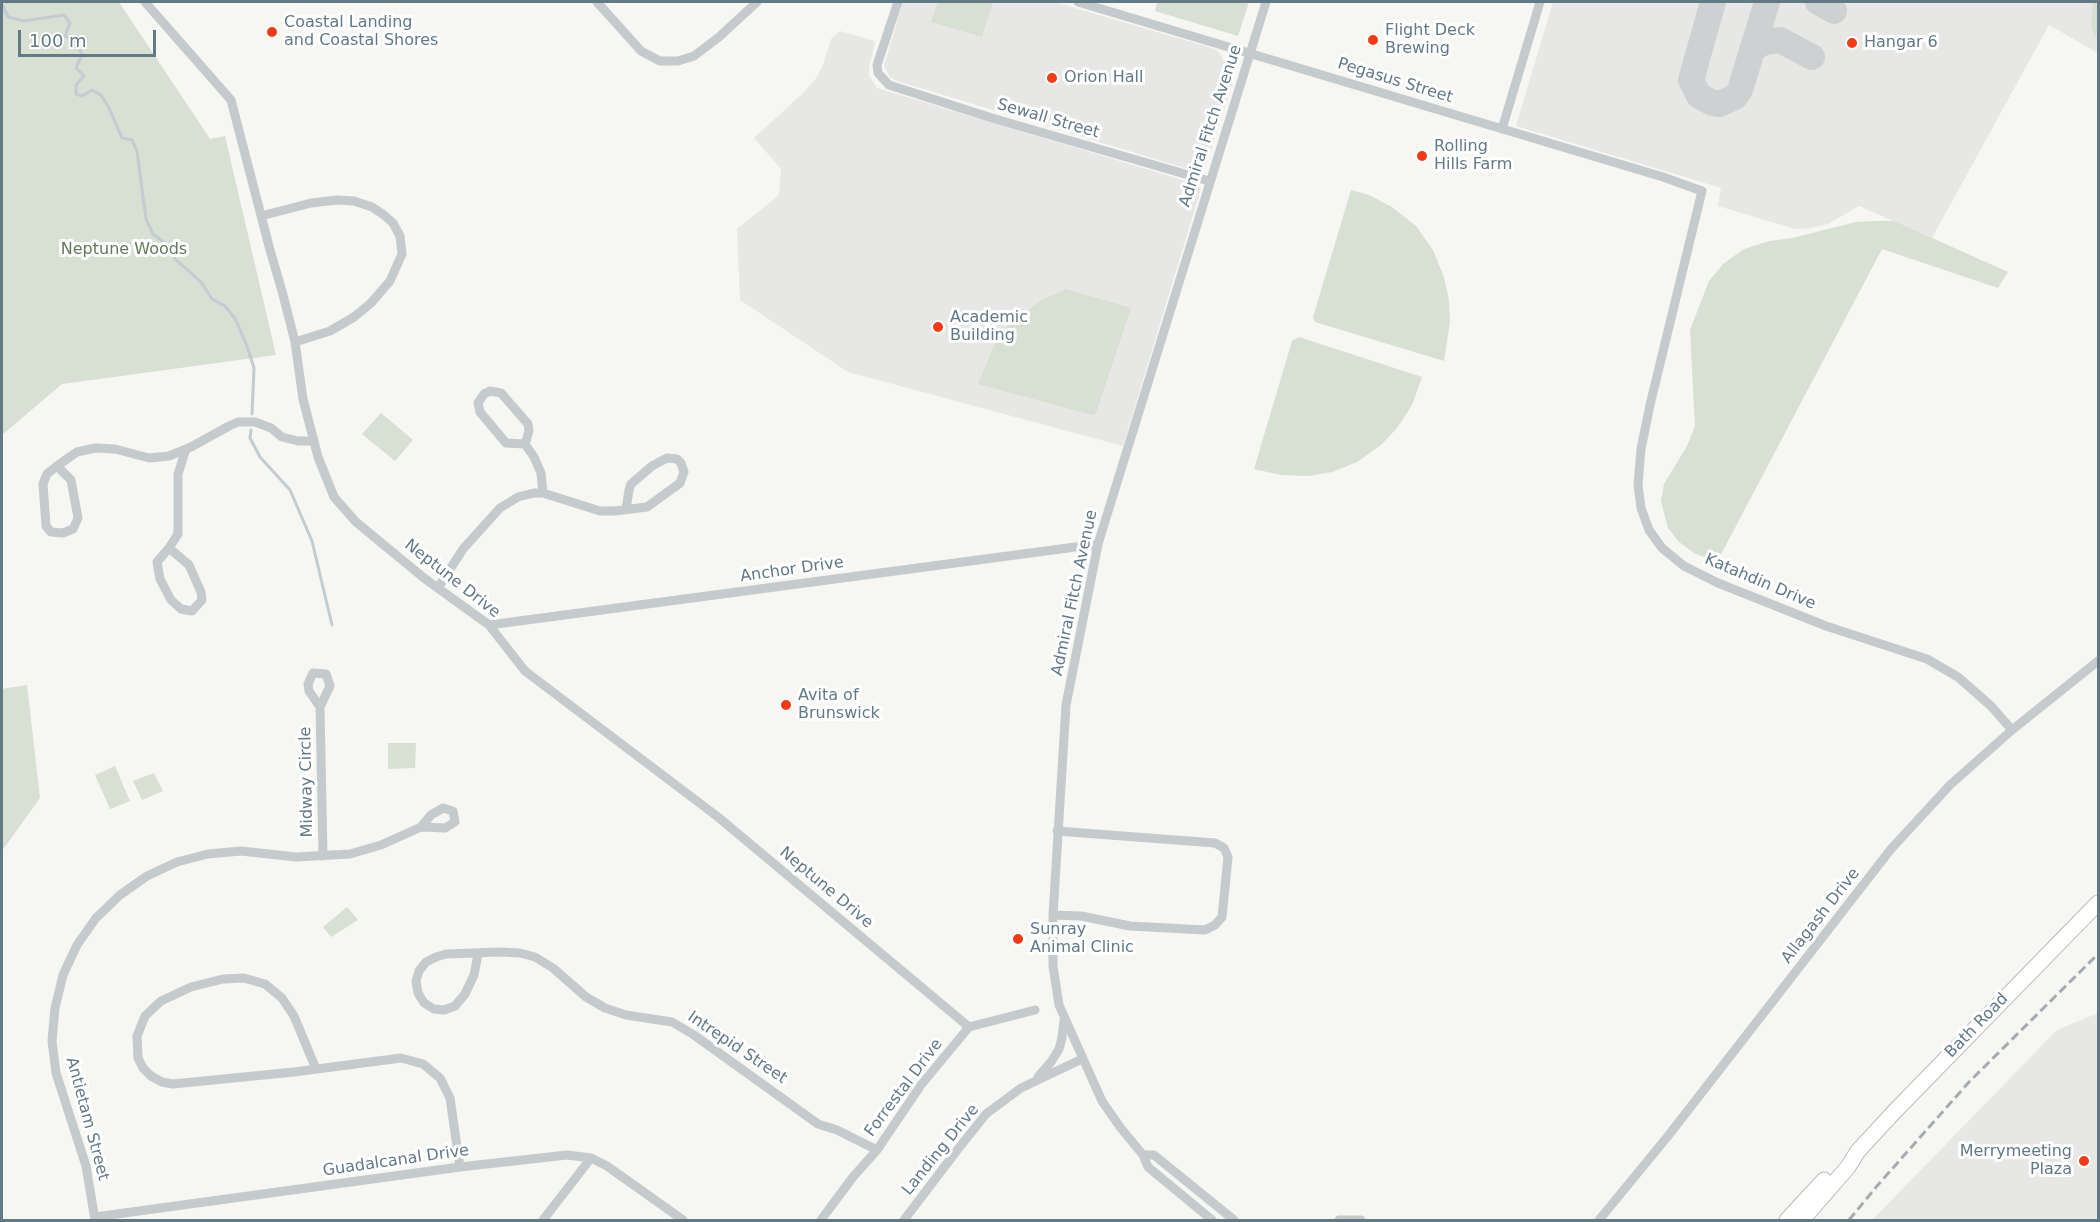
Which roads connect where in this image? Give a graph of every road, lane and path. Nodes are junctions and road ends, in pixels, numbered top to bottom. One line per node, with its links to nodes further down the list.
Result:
1 (145, 2): 12 (street, Neptune Drive)
2 (597, 2): 3 (street)
3 (758, 2)
4 (898, 2): 10 (street, Sewall Street)
5 (1078, 2): 8 (street, Pegasus Street)
6 (1266, 2): 8 (street, Admiral Fitch Avenue)
7 (1540, 2): 9 (street)
8 (1251, 53): 9 (street, Pegasus Street); 10 (street, Admiral Fitch Avenue)
9 (1502, 129): 11 (street, Pegasus Street)
10 (1209, 181): 20 (street, Admiral Fitch Avenue)
11 (1702, 191): 26 (street, Katahdin Drive)
12 (261, 216): 13 (street, Neptune Drive); 13 (street)
13 (295, 342): 14 (street, Neptune Drive)
14 (314, 441): 16 (street); 22 (street, Neptune Drive)
15 (525, 444): 15 (street); 18 (street)
16 (186, 449): 17 (street); 21 (street)
17 (57, 466): 17 (street)
18 (543, 493): 19 (street); 22 (street)
19 (626, 510): 19 (street)
20 (1098, 544): 23 (street, Anchor Drive); 28 (street, Admiral Fitch Avenue)
21 (169, 548): 21 (street)
22 (438, 588): 23 (street, Neptune Drive)
23 (489, 626): 35 (street, Neptune Drive)
24 (2098, 661): 26 (street, Allagash Drive)
25 (320, 707): 29 (street, Midway Circle)
26 (2012, 730): 53 (street, Allagash Drive)
27 (422, 826): 29 (street, Antietam Street)
28 (1057, 831): 31 (street, Admiral Fitch Avenue); 31 (street)
29 (323, 856): 44 (street, Antietam Street)
30 (2098, 903): 40 (main road, Bath Road)
31 (1053, 915): 34 (street, Admiral Fitch Avenue)
32 (478, 954): 32 (street, Intrepid Street); 39 (street, Intrepid Street)
33 (1035, 1010): 35 (street)
34 (1064, 1018): 36 (street, Admiral Fitch Avenue); 38 (street, Landing Drive)
35 (969, 1027): 39 (street, Forrestal Drive)
36 (1082, 1059): 38 (street, Landing Drive); 41 (street, Admiral Fitch Avenue)
37 (316, 1069): 37 (street); 43 (street)
38 (1034, 1081): 48 (street, Landing Drive)
39 (876, 1150): 47 (street, Forrestal Drive)
40 (1858, 1151): 54 (main road, Bath Road); 55 (main road, Bath Road)
41 (1143, 1155): 49 (street, Admiral Fitch Avenue); 50 (street, Admiral Fitch Avenue)
42 (591, 1158): 43 (street, Guadalcanal Drive); 45 (street); 46 (street, Guadalcanal Drive)
43 (460, 1167): 44 (street, Guadalcanal Drive)
44 (95, 1219)
45 (543, 1221)
46 (683, 1221)
47 (821, 1221)
48 (904, 1221)
49 (1212, 1221)
50 (1234, 1221)
51 (1339, 1221): 52 (street)
52 (1361, 1221)
53 (1599, 1221)
54 (1787, 1221)
55 (1802, 1221)

